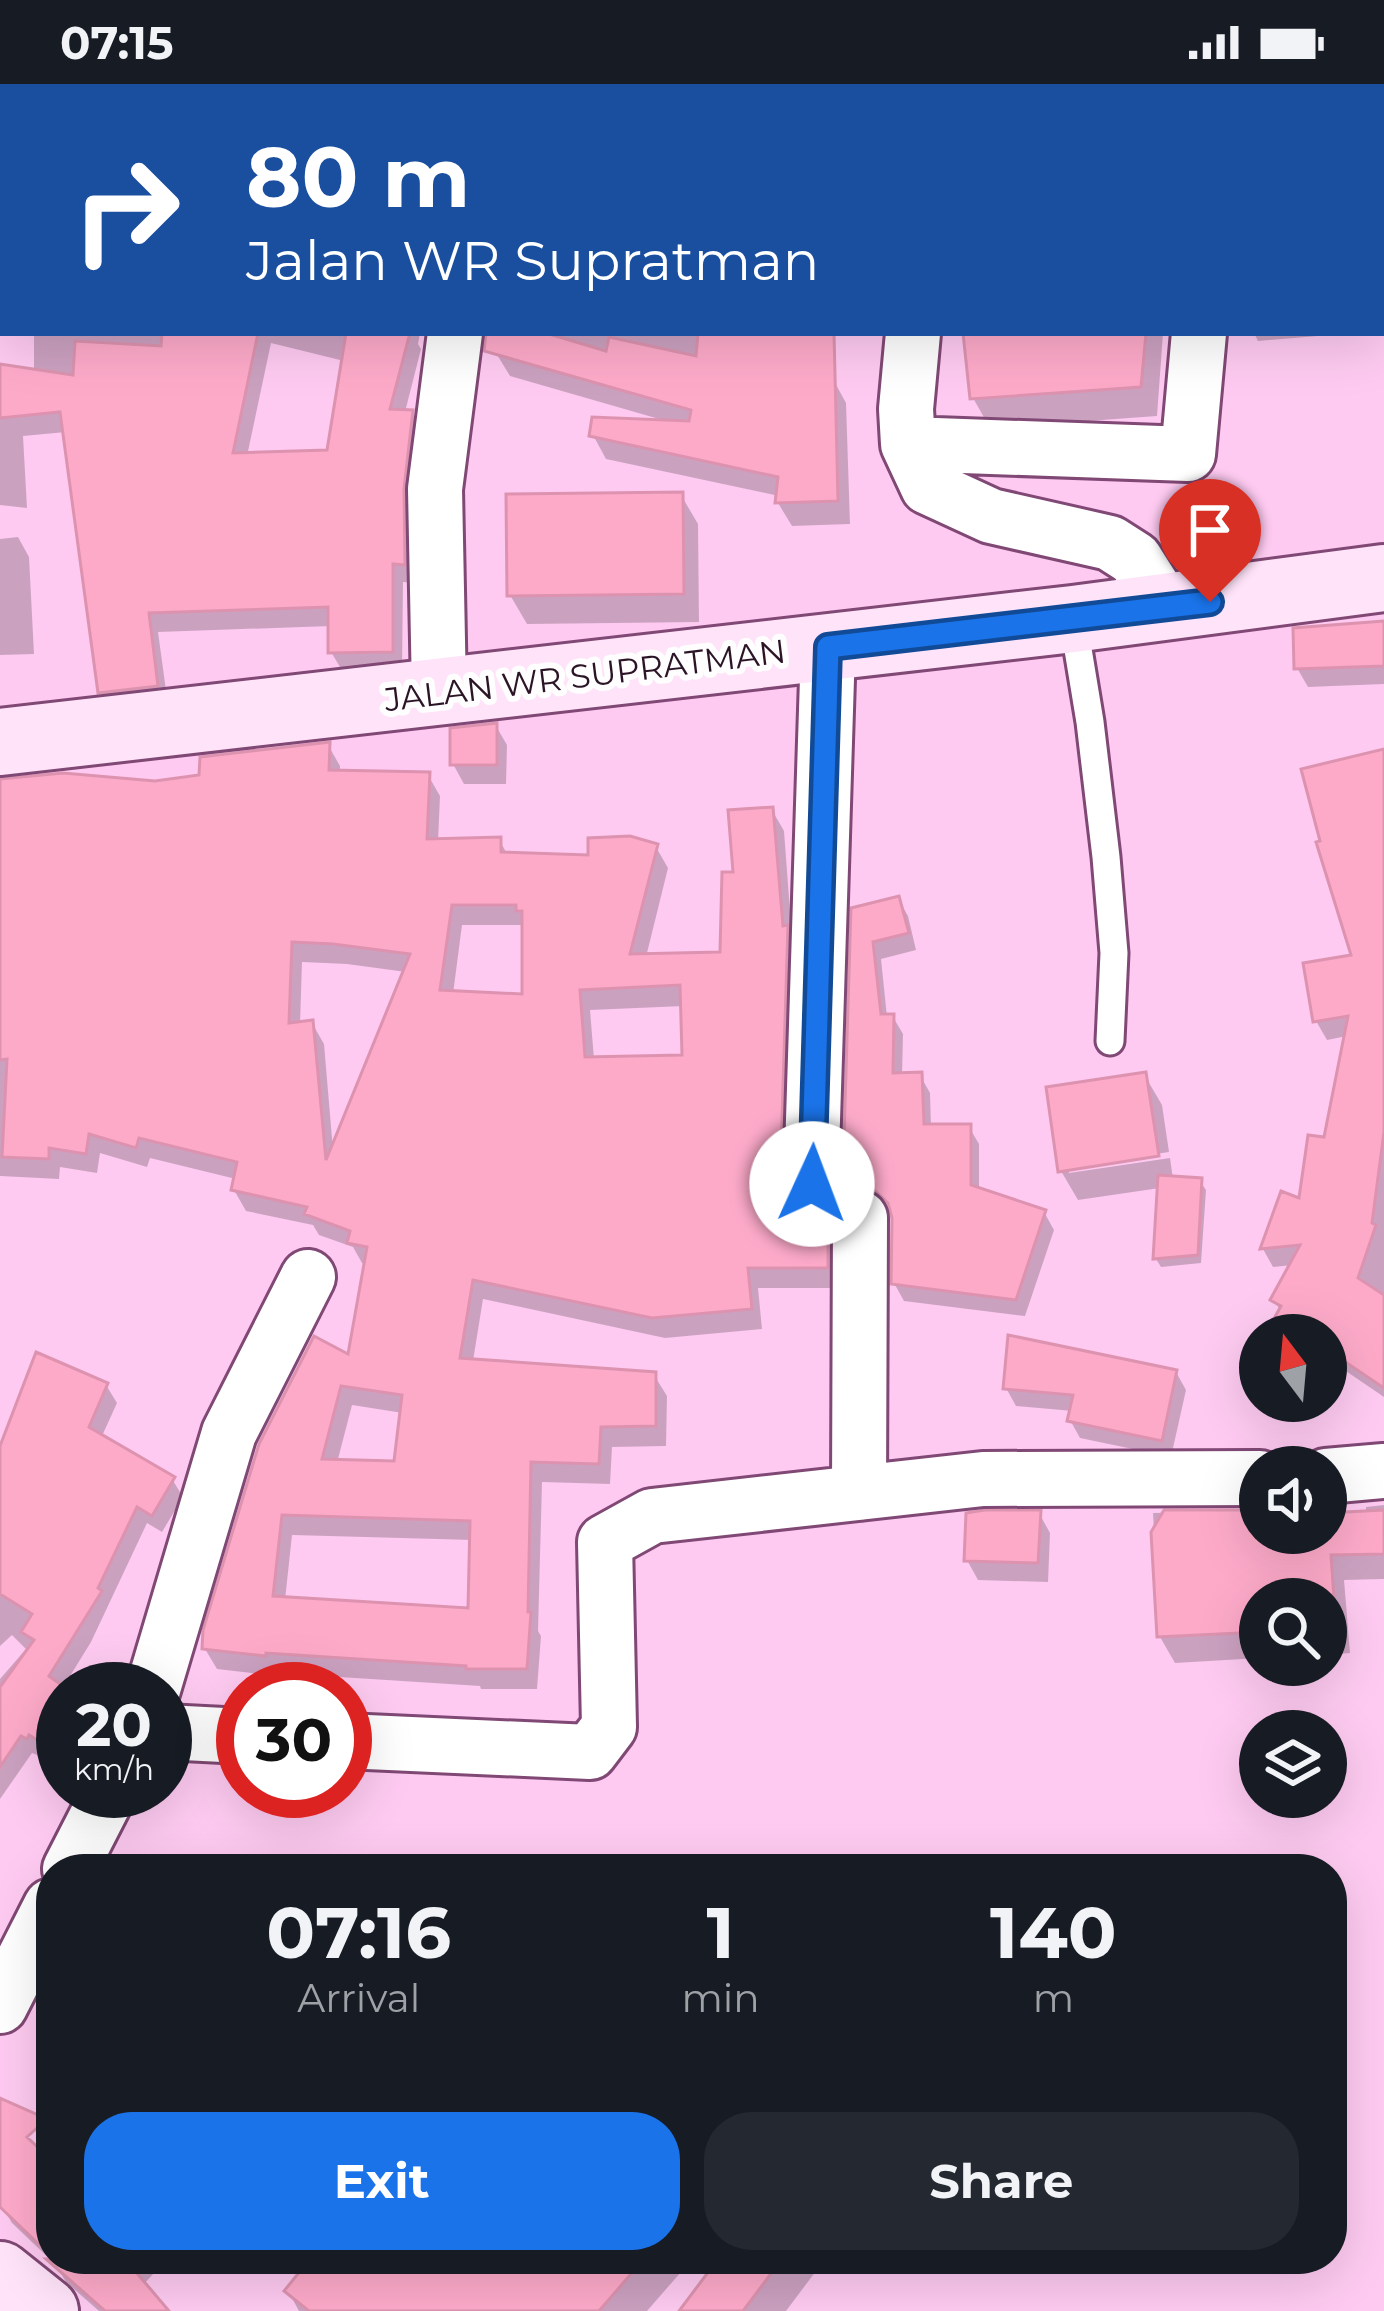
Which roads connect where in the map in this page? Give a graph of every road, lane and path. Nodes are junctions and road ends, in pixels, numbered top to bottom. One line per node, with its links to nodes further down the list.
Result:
1 (0, 246): 2 (street)
2 (0, 256)
3 (455, 336): 11 (street)
4 (913, 336): 6 (street)
5 (1199, 336): 6 (street)
6 (908, 445): 8 (street)
7 (1384, 578): 8 (main road, JALAN WR SUPRATMAN)
8 (1166, 608): 9 (main road, JALAN WR SUPRATMAN)
9 (1073, 619): 10 (main road, JALAN WR SUPRATMAN); 13 (lane)
10 (828, 647): 11 (main road, JALAN WR SUPRATMAN); 18 (street)
11 (440, 692): 12 (main road, JALAN WR SUPRATMAN)
12 (0, 742)
13 (1110, 1042)
14 (308, 1277): 19 (street)
15 (1384, 1471): 16 (street)
16 (1347, 1474)
17 (1239, 1478): 18 (street)
18 (859, 1493): 20 (street)
19 (161, 1662)
20 (372, 1742)
21 (96, 1818): 22 (street)
22 (78, 1854)
23 (36, 1935): 24 (street)
24 (0, 2006)
25 (0, 2276): 26 (main road)
26 (45, 2311)

